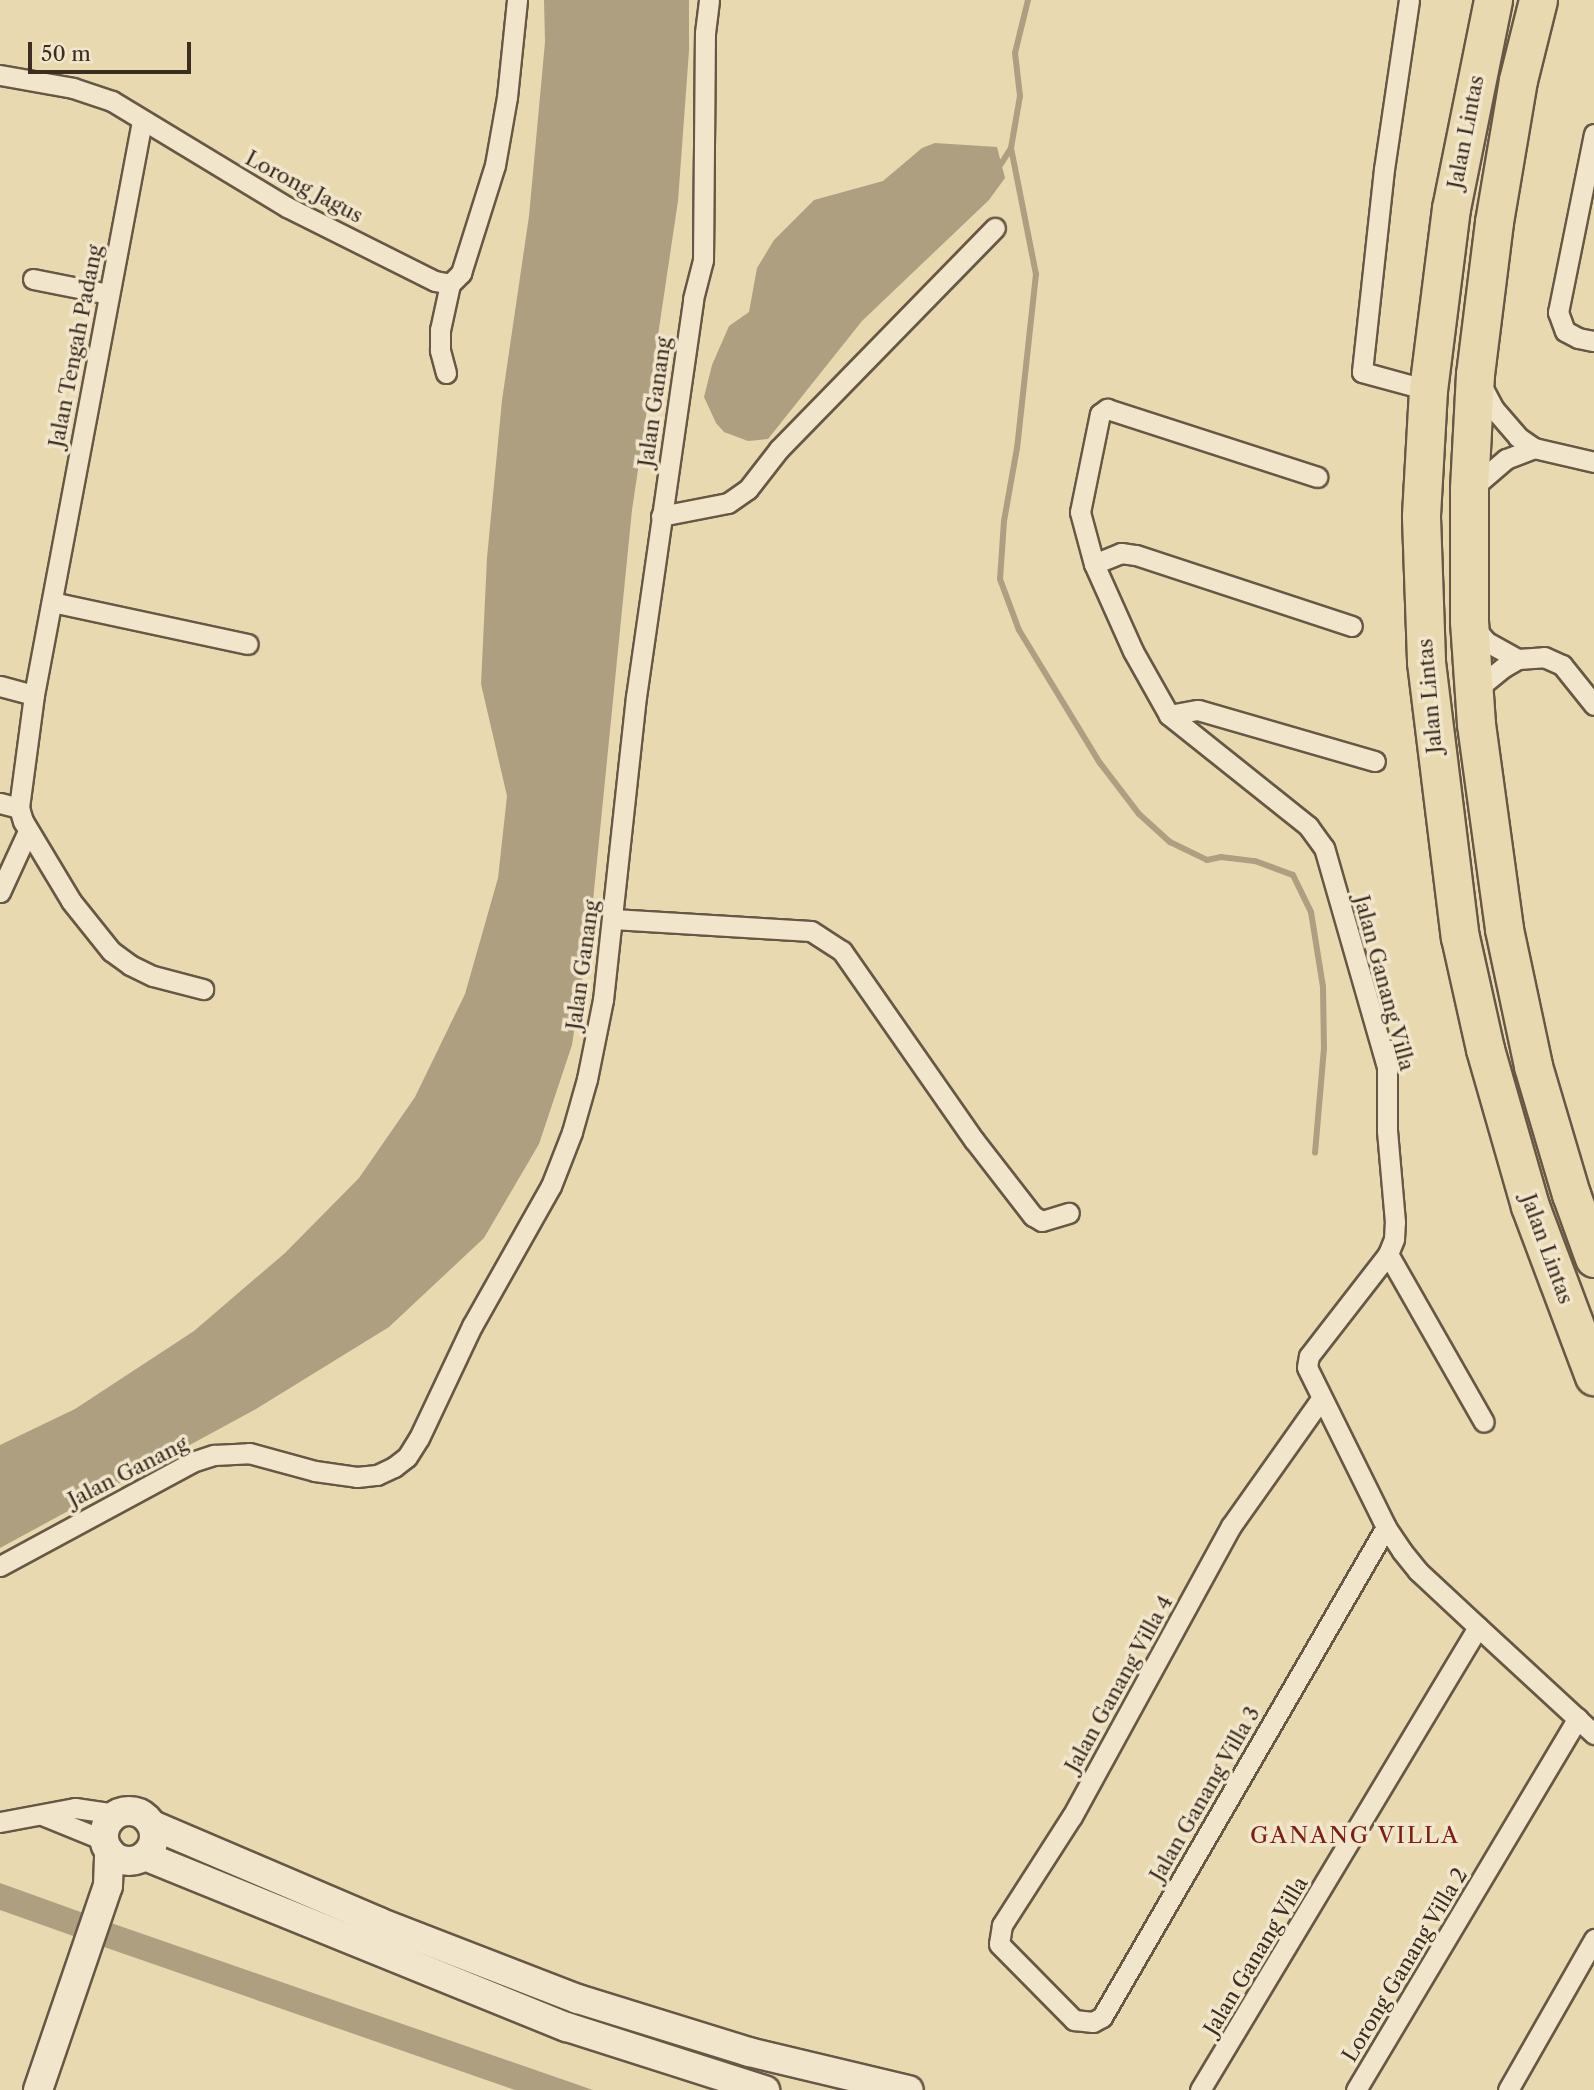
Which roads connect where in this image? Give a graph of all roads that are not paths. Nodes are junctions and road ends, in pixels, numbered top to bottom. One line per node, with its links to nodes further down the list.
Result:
1 (517, 0): 11 (street)
2 (709, 0): 21 (street, Jalan Ganang)
3 (1409, 0): 16 (street)
4 (1493, 0): 16 (highway, Jalan Lintas)
5 (1538, 0): 15 (highway, Jalan Lintas)
6 (0, 75): 7 (street)
7 (142, 121): 11 (street, Lorong Jagus); 12 (street, Jalan Tengah Padang)
8 (1594, 134): 13 (street)
9 (995, 228): 21 (street)
10 (33, 279): 12 (street)
11 (450, 284): 14 (street)
12 (109, 294): 23 (street, Jalan Tengah Padang)
13 (1594, 341)
14 (446, 373)
15 (1475, 373): 17 (street); 20 (highway, Jalan Lintas)
16 (1428, 390): 42 (highway, Jalan Lintas)
17 (1534, 448): 18 (street); 20 (street)
18 (1594, 462)
19 (1317, 477): 22 (street, Jalan Ganang Villa)
20 (1469, 490): 24 (highway, Jalan Lintas)
21 (661, 516): 37 (street, Jalan Ganang)
22 (1094, 564): 25 (street); 32 (street, Jalan Ganang Villa)
23 (51, 602): 26 (street); 29 (street, Jalan Tengah Padang)
24 (1469, 621): 27 (street); 30 (highway, Jalan Lintas)
25 (1352, 625)
26 (248, 644)
27 (1518, 659): 30 (street); 31 (street)
28 (0, 687): 29 (street)
29 (34, 695): 34 (street, Jalan Tengah Padang)
30 (1474, 700): 41 (highway, Jalan Lintas)
31 (1594, 705)
32 (1169, 715): 33 (street); 40 (street, Jalan Ganang Villa)
33 (1375, 761)
34 (10, 805): 35 (street)
35 (28, 831): 36 (street); 38 (street)
36 (0, 892)
37 (614, 919): 39 (street); 46 (street, Jalan Ganang)
38 (203, 989)
39 (1069, 1213)
40 (1388, 1254): 43 (street, Jalan Ganang Villa); 44 (street)
41 (1594, 1258)
42 (1594, 1376)
43 (1321, 1399): 45 (street, Jalan Ganang Villa); 59 (street, Jalan Ganang Villa 4)
44 (1484, 1422)
45 (1386, 1527): 47 (street, Jalan Ganang Villa); 59 (street, Jalan Ganang Villa 3)
46 (0, 1566)
47 (1478, 1627): 48 (street, Jalan Ganang Villa); 64 (street, Jalan Ganang Villa)
48 (1578, 1718): 49 (street, Jalan Ganang Villa); 65 (street, Lorong Ganang Villa 2)
49 (1594, 1734)
50 (116, 1814): 51 (street); 53 (street); 54 (street)
51 (41, 1815): 52 (street); 54 (street)
52 (0, 1822)
53 (152, 1825): 55 (street); 63 (street)
54 (106, 1845): 55 (street); 56 (street)
55 (141, 1858): 56 (street); 62 (street)
56 (115, 1888): 58 (street)
57 (1594, 1939): 66 (street)
58 (86, 1978): 60 (street); 61 (street)
59 (1040, 1986)
60 (38, 2090)
61 (58, 2090)
62 (765, 2090)
63 (909, 2090)
64 (1200, 2090)
65 (1356, 2090)
66 (1508, 2090)

